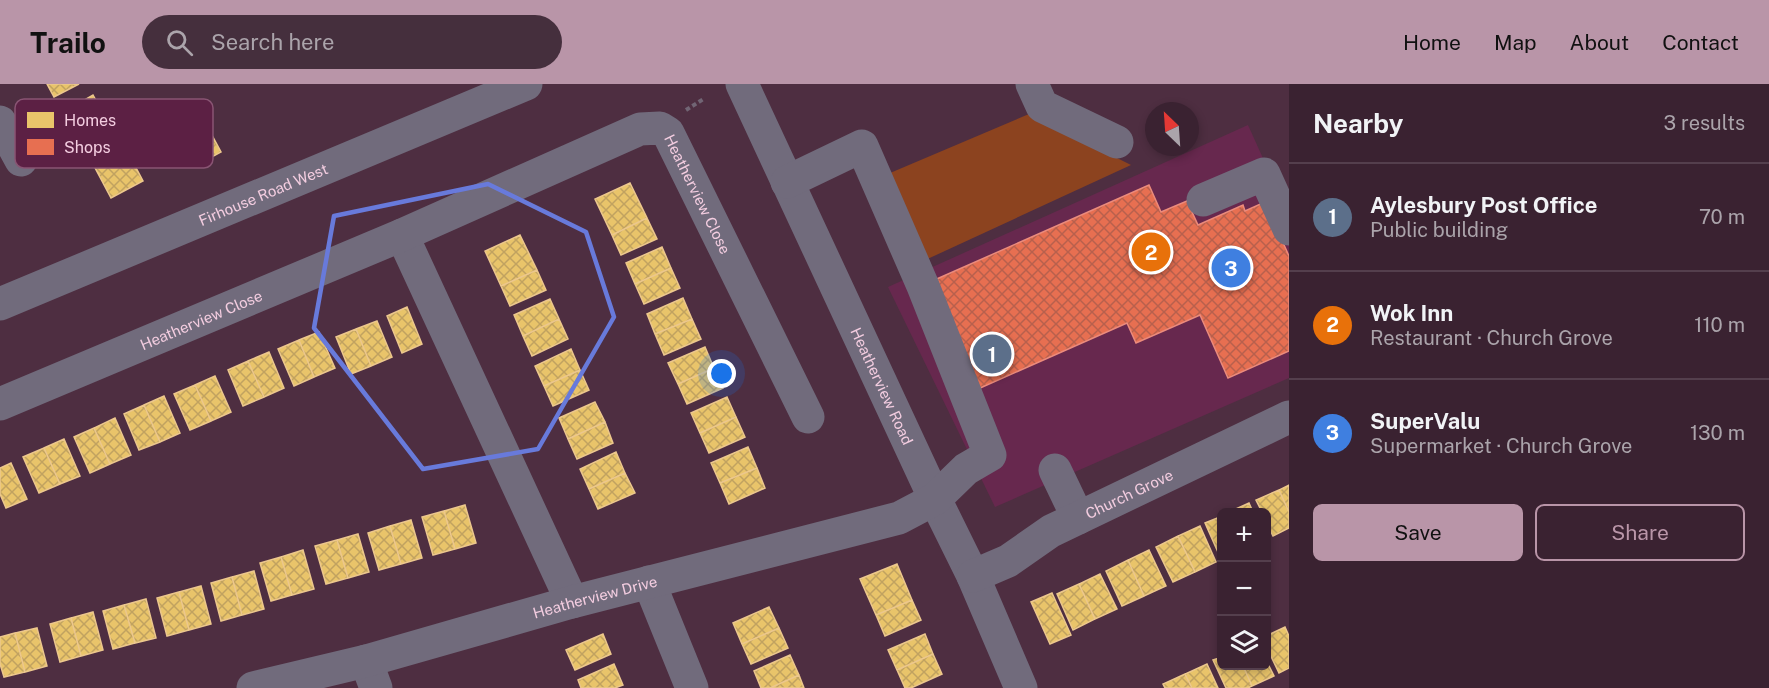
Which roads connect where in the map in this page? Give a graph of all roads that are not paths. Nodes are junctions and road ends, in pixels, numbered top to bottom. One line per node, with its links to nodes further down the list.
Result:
1 (526, 84): 11 (street, Firhouse Road West)
2 (742, 84): 7 (street, Heatherview Road)
3 (1032, 84): 5 (street)
4 (0, 122): 6 (street)
5 (1117, 142)
6 (15, 149)
7 (787, 182): 16 (street, Heatherview Road); 16 (street, Heatherview Drive)
8 (1203, 200): 9 (street)
9 (1289, 230)
10 (402, 235): 12 (street, Heatherview Close); 13 (street, Heatherview Close); 20 (street)
11 (0, 304)
12 (0, 404)
13 (808, 417)
14 (1289, 417): 17 (street, Church Grove)
15 (1055, 470): 17 (street)
16 (935, 499): 18 (street, Heatherview Road); 19 (street, Heatherview Drive)
17 (1078, 518): 18 (street, Church Grove)
18 (973, 576): 24 (street, Heatherview Road)
19 (649, 582): 20 (street, Heatherview Drive); 23 (street)
20 (572, 602): 21 (street, Heatherview Drive)
21 (371, 674): 22 (street, Heatherview Drive)
22 (253, 688)
23 (693, 688)
24 (1021, 688)

